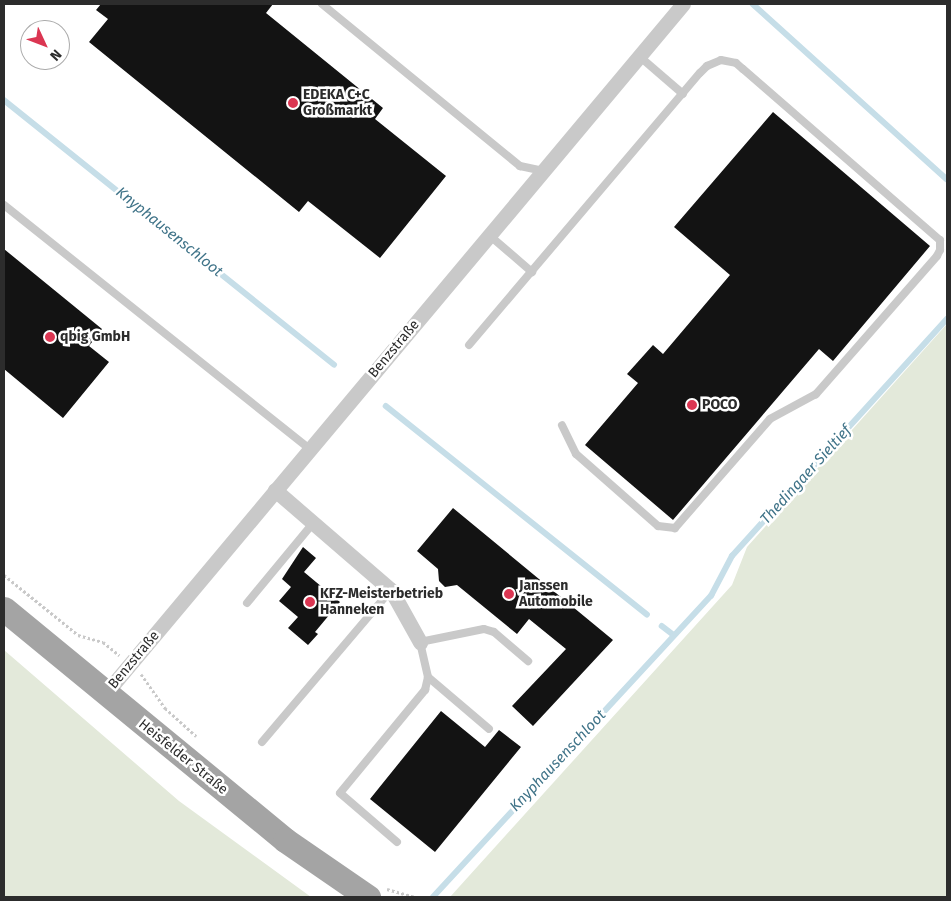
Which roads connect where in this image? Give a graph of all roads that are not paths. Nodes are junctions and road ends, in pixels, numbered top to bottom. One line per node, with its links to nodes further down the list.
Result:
1 (322, 4): 5 (lane)
2 (683, 4): 3 (street, Benzstraße)
3 (639, 56): 4 (lane); 5 (street, Benzstraße)
4 (682, 94): 8 (lane); 10 (lane)
5 (543, 171): 7 (street, Benzstraße)
6 (4, 205): 11 (lane)
7 (489, 235): 8 (lane); 11 (street, Benzstraße)
8 (532, 272): 9 (lane)
9 (469, 346)
10 (562, 426)
11 (310, 449): 12 (street, Benzstraße)
12 (275, 490): 13 (street); 20 (street, Benzstraße)
13 (314, 522): 14 (street); 15 (lane)
14 (391, 590): 17 (street); 22 (lane)
15 (246, 604)
16 (4, 609): 20 (main road, Heisfelder Straße)
17 (420, 642): 18 (lane); 19 (lane)
18 (528, 660)
19 (428, 677): 21 (lane); 23 (lane)
20 (104, 694): 24 (main road, Heisfelder Straße)
21 (489, 729)
22 (262, 742)
23 (397, 842)
24 (375, 892)

